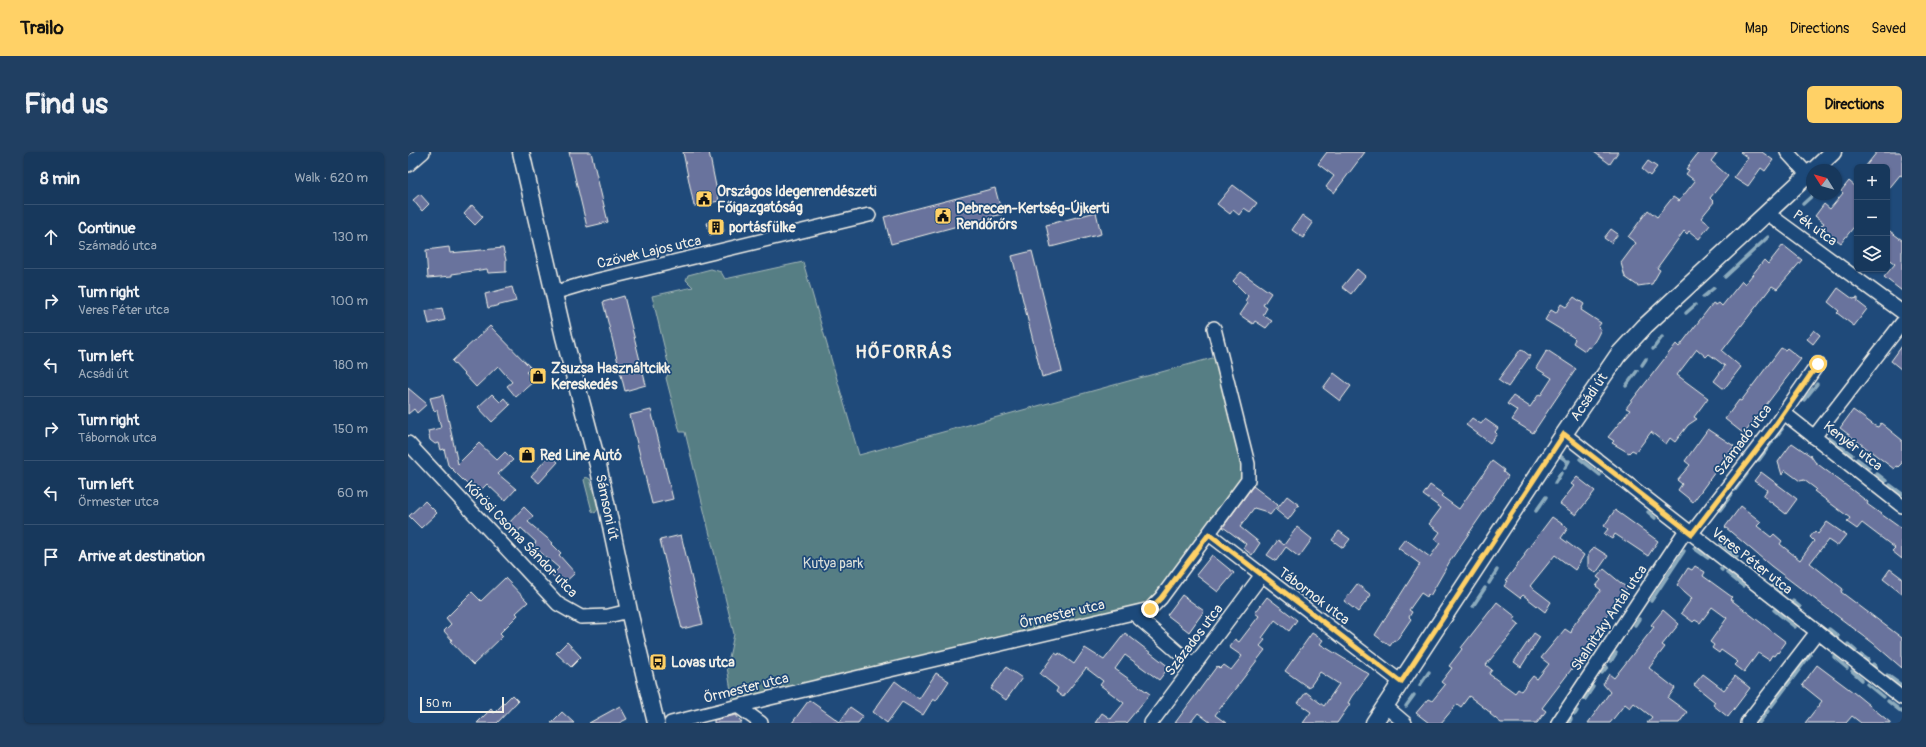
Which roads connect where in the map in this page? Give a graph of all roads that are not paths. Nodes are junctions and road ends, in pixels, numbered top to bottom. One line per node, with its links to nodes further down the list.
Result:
1 (423, 152): 6 (street)
2 (522, 152): 11 (main road, Sámsoni út)
3 (1786, 152): 7 (street)
4 (1833, 152): 5 (main road, Acsádi út)
5 (1820, 164)
6 (408, 165)
7 (1806, 168)
8 (1806, 177): 9 (main road, Acsádi út)
9 (1767, 213): 12 (street, Pék utca); 17 (main road, Acsádi út)
10 (869, 215): 11 (street, Czövek Lajos utca)
11 (553, 293): 24 (main road, Sámsoni út)
12 (1902, 312)
13 (1902, 323): 18 (street)
14 (1214, 328): 22 (street, Őrmester utca)
15 (1818, 364): 16 (street, Számadó utca)
16 (1784, 413): 18 (street, Kenyér utca); 21 (street, Számadó utca)
17 (1564, 434): 21 (street, Veres Péter utca); 28 (main road, Acsádi út)
18 (1814, 437): 20 (street, Kenyér utca)
19 (408, 443): 24 (street, Kőrösi Csoma Sándor utca)
20 (1902, 506)
21 (1689, 532): 26 (street, Veres Péter utca); 38 (street, Skalnitzky Antal utca)
22 (1209, 534): 23 (street, Tábornok utca); 25 (street, Őrmester utca)
23 (1261, 576): 27 (street, Százados utca); 28 (street, Tábornok utca)
24 (629, 611): 32 (main road, Sámsoni út)
25 (1134, 614): 27 (street); 31 (street, Őrmester utca)
26 (1817, 632): 29 (street, Veres Péter utca); 39 (street)
27 (1194, 666): 35 (street, Százados utca)
28 (1401, 682): 30 (main road, Acsádi út)
29 (1902, 698)
30 (1385, 706): 36 (main road, Acsádi út); 37 (street)
31 (739, 707): 33 (street, Őrmester utca); 34 (street)
32 (656, 723)
33 (671, 723)
34 (761, 723)
35 (1151, 723)
36 (1374, 723)
37 (1405, 723)
38 (1558, 723)
39 (1748, 723)

